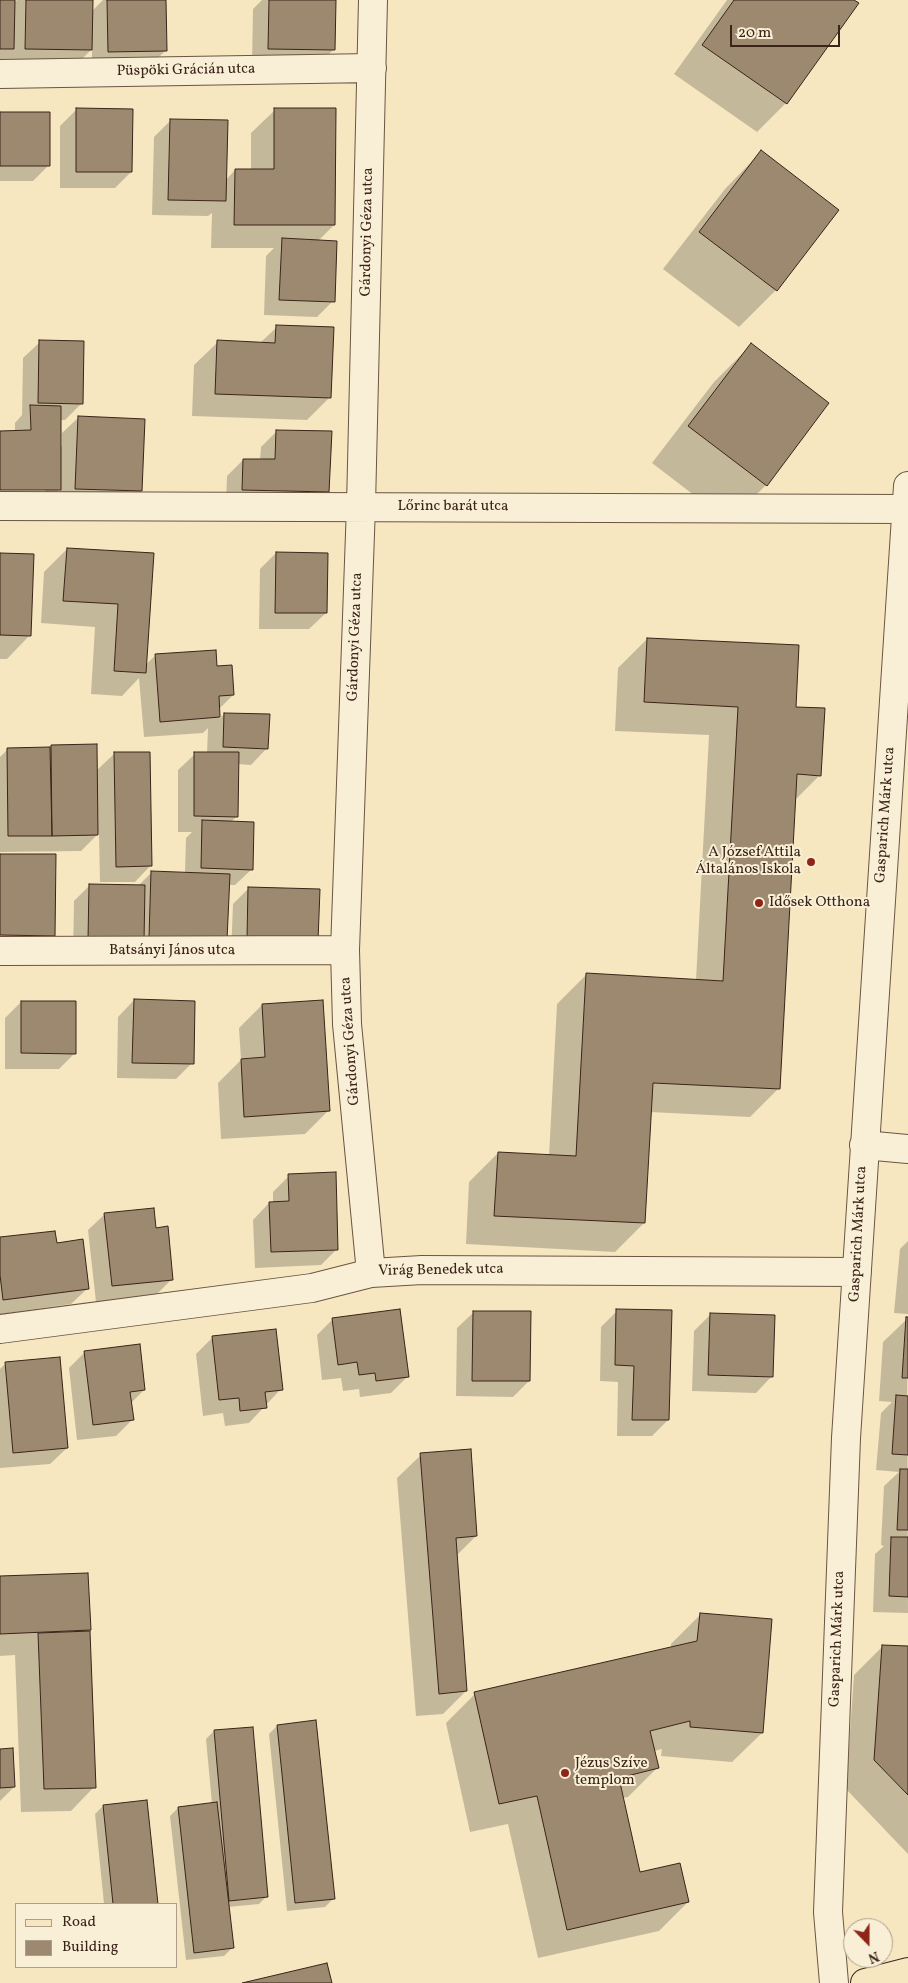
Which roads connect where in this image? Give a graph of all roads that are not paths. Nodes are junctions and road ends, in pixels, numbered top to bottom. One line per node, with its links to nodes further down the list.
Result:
1 (373, 0): 2 (street, Gárdonyi Géza utca)
2 (372, 68): 3 (street, Püspöki Grácián utca); 6 (street, Gárdonyi Géza utca)
3 (0, 74)
4 (907, 498): 6 (street, Lőrinc barát utca); 7 (street, Gasparich Márk utca)
5 (0, 506): 6 (street, Lőrinc barát utca)
6 (361, 506): 8 (street, Gárdonyi Géza utca)
7 (899, 750): 10 (street, Gasparich Márk utca)
8 (345, 950): 9 (street, Batsányi János utca); 13 (street, Gárdonyi Géza utca)
9 (0, 951)
10 (864, 1146): 11 (street); 12 (street, Gasparich Márk utca)
11 (908, 1149)
12 (857, 1272): 13 (street, Virág Benedek utca); 16 (street, Gasparich Márk utca)
13 (371, 1273): 14 (street, Virág Benedek utca)
14 (0, 1330)
15 (908, 1972): 17 (main road)
16 (834, 1983)
17 (865, 1983)

